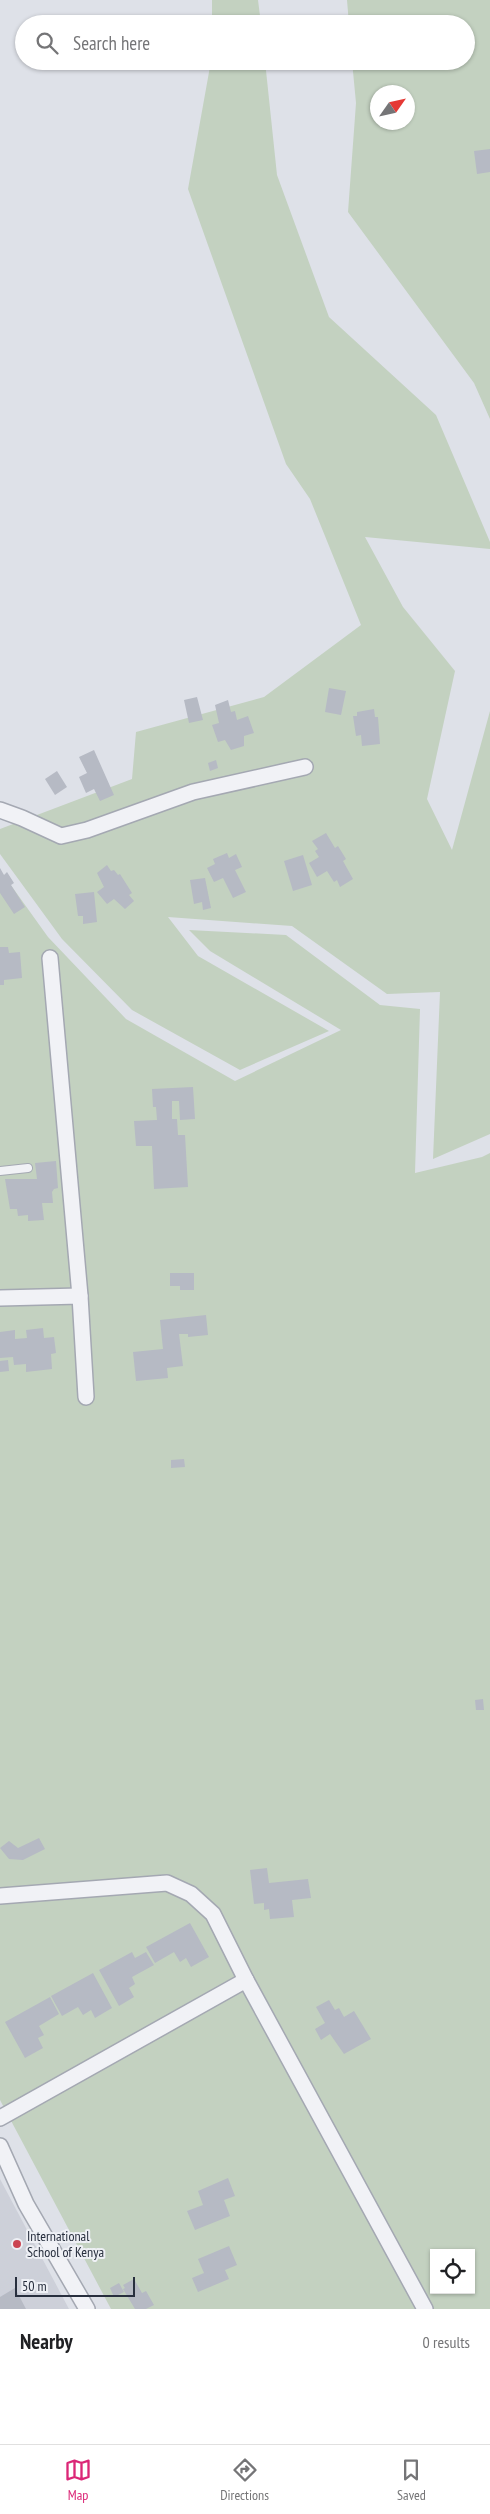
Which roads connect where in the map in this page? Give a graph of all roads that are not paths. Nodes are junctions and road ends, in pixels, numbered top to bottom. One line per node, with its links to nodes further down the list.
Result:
1 (306, 767): 2 (street)
2 (0, 810)
3 (50, 958): 6 (street)
4 (28, 1168): 5 (lane)
5 (0, 1171)
6 (80, 1296): 7 (street); 8 (street)
7 (0, 1298)
8 (86, 1397)
9 (0, 1896): 10 (street)
10 (246, 1980): 11 (street); 14 (street)
11 (0, 2118)
12 (0, 2146): 13 (street)
13 (87, 2309)
14 (425, 2309)

